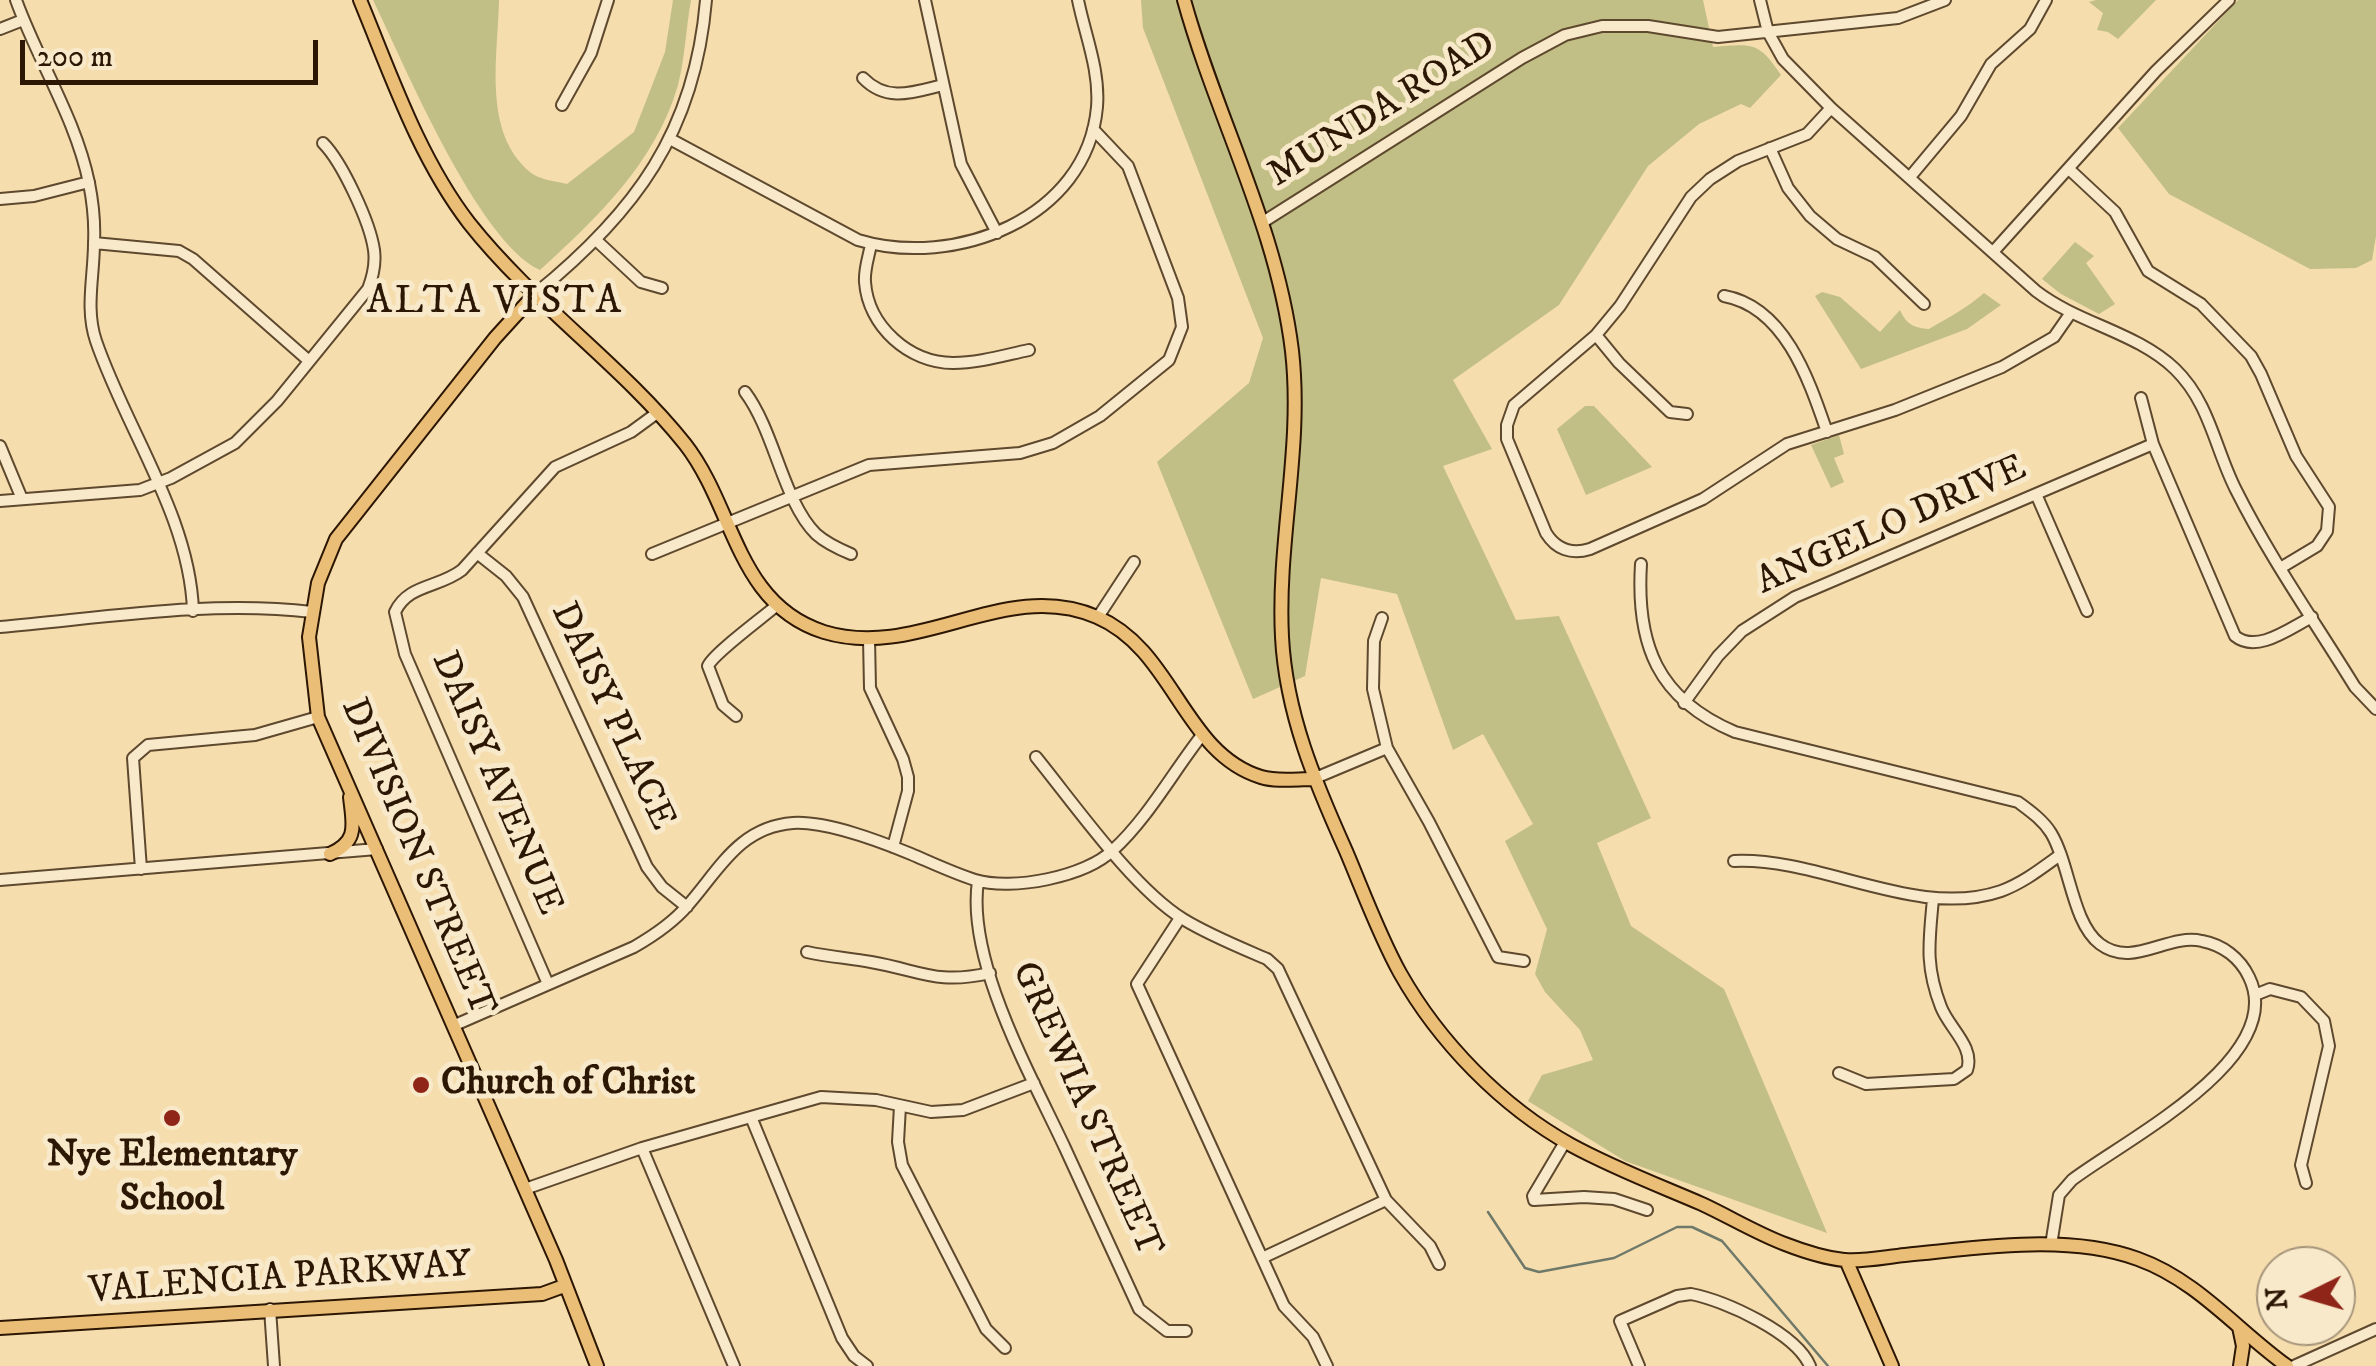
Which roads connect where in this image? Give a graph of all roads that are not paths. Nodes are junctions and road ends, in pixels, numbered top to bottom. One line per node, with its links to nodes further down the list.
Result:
1 (16, 0): 12 (street)
2 (360, 0): 34 (main road)
3 (608, 0): 17 (street)
4 (706, 0): 20 (street, DIVISION STREET)
5 (925, 0): 16 (street)
6 (1078, 0): 19 (street)
7 (1184, 0): 27 (main road)
8 (1760, 0): 14 (street)
9 (1945, 0): 14 (street, MUNDA ROAD)
10 (2046, 0): 24 (street)
11 (2229, 0): 23 (street)
12 (23, 20): 13 (street); 25 (street)
13 (0, 28)
14 (1768, 32): 18 (street); 27 (street, MUNDA ROAD)
15 (863, 78): 16 (street)
16 (943, 85): 28 (street)
17 (562, 105)
18 (1831, 108): 22 (street); 24 (street)
19 (1092, 129): 28 (street); 50 (street)
20 (670, 139): 29 (street, DIVISION STREET); 31 (street)
21 (323, 143): 40 (street)
22 (1770, 148): 36 (street); 38 (street)
23 (2070, 170): 32 (street); 59 (street)
24 (1910, 177): 32 (street)
25 (88, 182): 26 (street); 30 (street)
26 (0, 199)
27 (1263, 222): 76 (main road)
28 (997, 232): 31 (street)
29 (597, 241): 33 (street); 34 (street, DIVISION STREET)
30 (94, 243): 40 (street); 48 (street)
31 (871, 244): 39 (street)
32 (1993, 252): 37 (street)
33 (662, 288)
34 (535, 294): 43 (main road); 62 (main road, DIVISION STREET)
35 (1724, 296): 45 (street)
36 (1924, 304)
37 (2070, 314): 45 (street); 59 (street)
38 (1596, 335): 44 (street); 45 (street)
39 (1029, 350)
40 (309, 361): 48 (street)
41 (745, 392): 50 (street)
42 (2140, 398): 46 (street)
43 (657, 413): 53 (main road); 54 (street)
44 (1687, 414)
45 (1827, 432)
46 (2153, 444): 49 (street, ANGELO DRIVE); 66 (street)
47 (0, 446): 51 (street)
48 (156, 484): 51 (street); 61 (street)
49 (2036, 494): 63 (street); 69 (street, ANGELO DRIVE)
50 (794, 497): 53 (street); 56 (street)
51 (22, 498): 52 (street)
52 (0, 501)
53 (727, 524): 55 (street); 60 (main road)
54 (477, 553): 88 (street, DAISY PLACE); 93 (street, DAISY AVENUE)
55 (652, 554)
56 (851, 554)
57 (1134, 562): 64 (street)
58 (1641, 564): 69 (street)
59 (2282, 567): 66 (street)
60 (776, 606): 68 (main road); 71 (street)
61 (193, 610): 62 (street); 67 (street)
62 (312, 612): 72 (main road, DIVISION STREET)
63 (2088, 612)
64 (1098, 617): 68 (main road); 73 (main road)
65 (1382, 618): 74 (street)
66 (2312, 618): 70 (street)
67 (0, 628)
68 (869, 639): 78 (street)
69 (1684, 703): 82 (street)
70 (2376, 709)
71 (736, 716)
72 (318, 717): 77 (main road, DIVISION STREET); 84 (street)
73 (1202, 735): 76 (main road); 80 (street)
74 (1387, 748): 76 (street); 91 (street)
75 (1036, 758): 80 (street)
76 (1313, 779): 100 (main road)
77 (348, 785): 79 (main road, DIVISION STREET); 81 (main road)
78 (893, 847): 86 (street); 88 (street)
79 (377, 849): 81 (street); 95 (main road, DIVISION STREET)
80 (1113, 851): 86 (street); 89 (street)
81 (330, 854): 84 (street)
82 (2060, 855): 87 (street); 94 (street)
83 (1734, 861): 87 (street)
84 (141, 870): 85 (street)
85 (0, 880)
86 (978, 881): 92 (street, GREWIA STREET)
87 (1933, 899): 96 (street)
88 (687, 908): 93 (street)
89 (1180, 918): 104 (street); 107 (street)
90 (807, 952): 92 (street)
91 (1524, 961)
92 (990, 973): 97 (street, GREWIA STREET)
93 (548, 984): 95 (street)
94 (2255, 995): 102 (street); 106 (street)
95 (455, 1025): 103 (main road, DIVISION STREET)
96 (1839, 1073)
97 (1034, 1083): 98 (street); 114 (street, GREWIA STREET)
98 (900, 1106): 99 (street); 116 (street)
99 (751, 1117): 101 (street); 120 (street)
100 (1565, 1142): 105 (street); 108 (main road)
101 (642, 1148): 103 (street); 119 (street)
102 (2306, 1183)
103 (526, 1189): 110 (main road, DIVISION STREET)
104 (1386, 1200): 107 (street); 109 (street)
105 (1646, 1210)
106 (2051, 1245): 108 (main road); 113 (main road)
107 (1262, 1258): 121 (street)
108 (1846, 1260): 124 (main road)
109 (1439, 1264)
110 (564, 1286): 111 (main road, VALENCIA PARKWAY); 118 (main road, DIVISION STREET)
111 (270, 1309): 112 (main road, VALENCIA PARKWAY); 117 (street)
112 (0, 1328)
113 (2239, 1328): 125 (main road); 126 (main road)
114 (1186, 1330)
115 (2376, 1330): 126 (street)
116 (1005, 1348)
117 (274, 1366)
118 (597, 1366)
119 (734, 1366)
120 (867, 1366)
121 (1326, 1366)
122 (1640, 1366): 123 (street)
123 (1810, 1366)
124 (1892, 1366)
125 (2240, 1366)
126 (2290, 1366)

